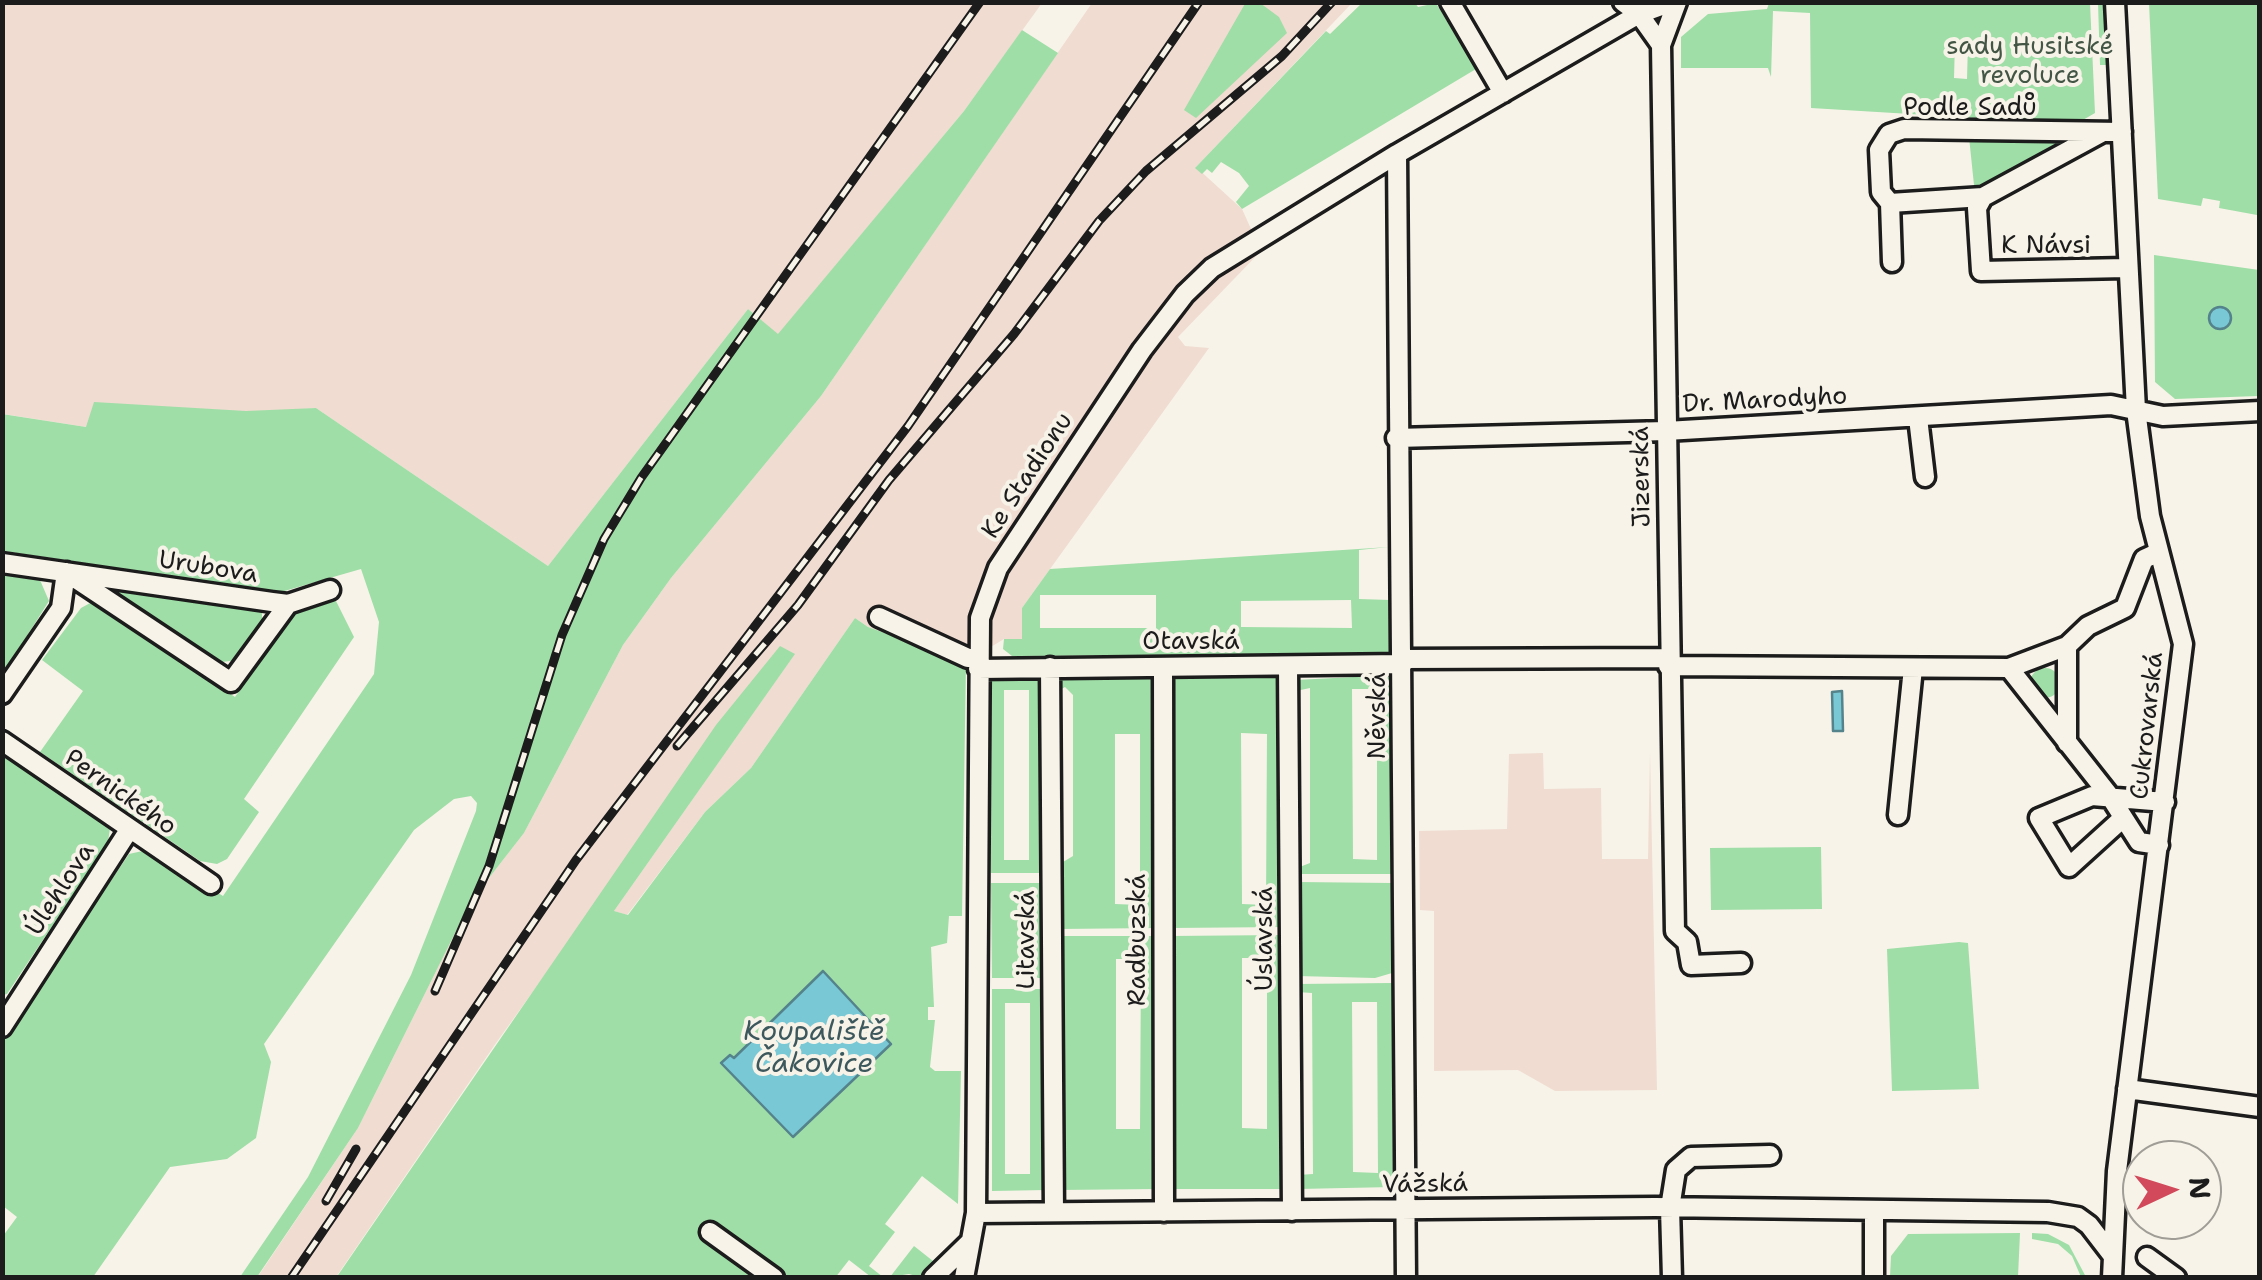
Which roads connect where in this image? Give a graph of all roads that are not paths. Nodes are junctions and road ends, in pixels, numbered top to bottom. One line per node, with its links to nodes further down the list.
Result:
1 (1450, 2): 7 (street)
2 (1623, 2): 5 (street)
3 (1674, 2): 5 (street, Ke Stadionu); 6 (street, Jizerská)
4 (2115, 2): 9 (street, Cukrovarská)
5 (1639, 14): 6 (street); 7 (street, Ke Stadionu)
6 (1661, 45): 18 (street, Jizerská)
7 (1503, 93): 10 (street, Ke Stadionu)
8 (2101, 132): 9 (street); 11 (street); 12 (street, Podle Sadů)
9 (2122, 132): 14 (street, Cukrovarská)
10 (1397, 154): 19 (street, Něvská); 30 (street, Ke Stadionu)
11 (1984, 197): 12 (street); 14 (street, K Návsi)
12 (1890, 203): 13 (street)
13 (1892, 262)
14 (2126, 268): 15 (street, Cukrovarská)
15 (2136, 410): 16 (street, Dr. Marodyho); 17 (street, Dr. Marodyho); 21 (street, Cukrovarská)
16 (2260, 412)
17 (1918, 418): 18 (street, Dr. Marodyho); 20 (street)
18 (1666, 431): 19 (street, Dr. Marodyho); 29 (street, Jizerská)
19 (1396, 438): 28 (street, Něvská)
20 (1925, 477)
21 (2157, 552): 27 (street); 40 (street, Cukrovarská)
22 (2, 563): 23 (street, Urubova)
23 (66, 572): 25 (street, Urubova); 25 (street, Urubova); 36 (street)
24 (330, 590): 25 (street)
25 (288, 604)
26 (879, 617): 30 (street)
27 (2067, 646): 35 (street); 38 (street)
28 (1403, 661): 29 (street, Otavská); 33 (street, Otavská); 52 (street, Něvská)
29 (1668, 662): 34 (street, Otavská); 46 (street, Jizerská)
30 (978, 663): 32 (street, Otavská); 57 (street, Ke Stadionu)
31 (1163, 666): 32 (street, Otavská); 33 (street, Otavská); 55 (street, Radbuzská)
32 (1050, 667): 54 (street, Litavská)
33 (1288, 667): 56 (street, Úslavská)
34 (1914, 668): 35 (street, Otavská); 41 (street)
35 (2009, 668): 38 (street)
36 (2, 694)
37 (2, 742): 43 (street, Pernického)
38 (2067, 744): 39 (street)
39 (2109, 796): 40 (street); 42 (street); 42 (street)
40 (2164, 802): 44 (street, Cukrovarská)
41 (1898, 814)
42 (2124, 818): 44 (street)
43 (130, 830): 45 (street, Pernického); 47 (street, Úlehlova)
44 (2159, 845): 48 (street, Cukrovarská)
45 (211, 884)
46 (1741, 963)
47 (5, 1018)
48 (2127, 1089): 49 (street); 60 (street, Cukrovarská)
49 (2260, 1107)
50 (1770, 1155): 51 (street)
51 (1670, 1208): 52 (street, Vážská); 53 (street, Vážská); 66 (street)
52 (1403, 1210): 56 (street, Vážská); 65 (street, Něvská)
53 (1874, 1210): 60 (street, Vážská); 67 (street)
54 (1054, 1212): 55 (street, Vážská); 57 (street, Vážská)
55 (1164, 1212): 56 (street, Vážská)
56 (1292, 1212)
57 (976, 1213): 59 (street, Ke Stadionu)
58 (710, 1232): 62 (street)
59 (970, 1241): 63 (street); 64 (street, Ke Stadionu)
60 (2113, 1256): 68 (street, Cukrovarská); 69 (street)
61 (2147, 1257): 70 (street)
62 (774, 1278)
63 (933, 1278)
64 (964, 1278)
65 (1406, 1278)
66 (1672, 1278)
67 (1874, 1278)
68 (2112, 1278)
69 (2124, 1278)
70 (2176, 1278)

